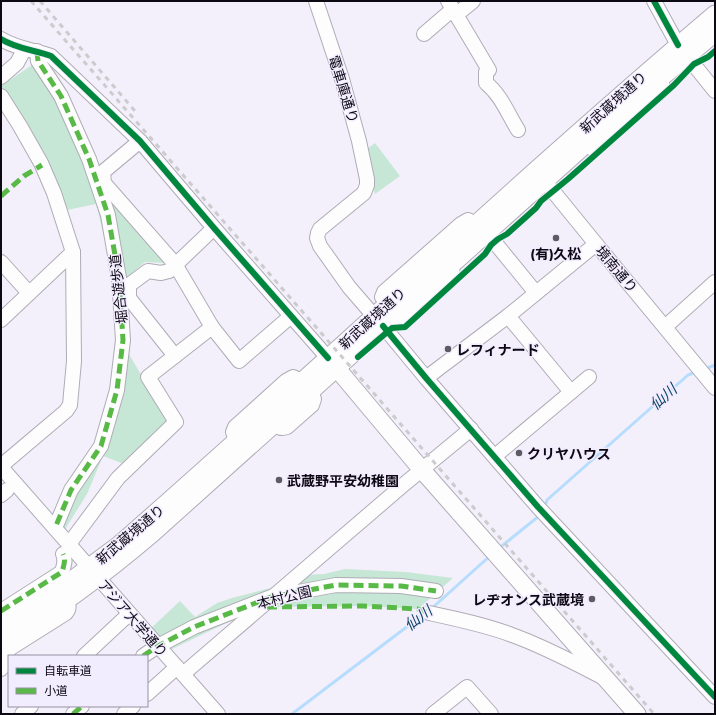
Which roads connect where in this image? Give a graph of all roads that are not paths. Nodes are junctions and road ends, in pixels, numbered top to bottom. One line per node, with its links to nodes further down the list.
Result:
1 (316, 1): 27 (street, 電車庫通り)
2 (473, 1): 4 (street)
3 (654, 1): 10 (street)
4 (452, 8): 6 (street); 14 (street)
5 (715, 14): 10 (main road, 新武蔵境通り)
6 (425, 34)
7 (713, 37): 10 (main road, 新武蔵境通り)
8 (1, 39): 9 (street)
9 (31, 50): 11 (street); 15 (street); 43 (street, 堀合遊歩道)
10 (683, 51): 12 (street); 16 (main road, 新武蔵境通り); 16 (main road, 新武蔵境通り)
11 (1, 77)
12 (715, 91)
13 (1, 96): 20 (street)
14 (518, 130)
15 (140, 141): 17 (street); 22 (street)
16 (541, 176): 18 (main road, 新武蔵境通り); 19 (street, 境南通り)
17 (214, 228): 22 (street); 26 (street)
18 (481, 229): 25 (street); 27 (main road, 新武蔵境通り); 27 (main road, 新武蔵境通り)
19 (596, 244): 25 (street); 31 (street, 境南通り)
20 (73, 252): 24 (street); 41 (street)
21 (1, 262): 24 (street)
22 (175, 264): 30 (street); 32 (street)
23 (715, 282): 31 (street)
24 (29, 293): 29 (street)
25 (536, 293): 28 (street)
26 (291, 316): 30 (street); 33 (street)
27 (385, 316): 33 (main road, 新武蔵境通り); 35 (street)
28 (508, 316): 35 (street); 38 (street)
29 (1, 320)
30 (212, 327): 32 (street)
31 (665, 327): 37 (street, 境南通り)
32 (175, 356): 44 (street)
33 (332, 363): 36 (main road, 新武蔵境通り); 42 (main road)
34 (589, 377): 38 (street)
35 (426, 378): 39 (street)
36 (306, 386): 45 (main road, 新武蔵境通り); 45 (main road, 新武蔵境通り)
37 (715, 388)
38 (571, 392): 40 (street)
39 (471, 429): 40 (street); 42 (street)
40 (495, 456): 60 (street)
41 (1, 467): 43 (street, アジア大学通り)
42 (422, 470): 47 (street); 58 (main road)
43 (55, 528): 44 (street, アジア大学通り)
44 (66, 549): 45 (street, アジア大学通り); 48 (street)
45 (94, 573): 50 (street, アジア大学通り); 51 (main road, 新武蔵境通り); 53 (main road, 新武蔵境通り)
46 (436, 591): 47 (street, 本村公園)
47 (271, 597): 52 (street, 本村公園); 57 (street)
48 (1, 611)
49 (429, 613): 58 (street)
50 (129, 614): 52 (street, アジア大学通り); 54 (street)
51 (1, 626)
52 (158, 646): 55 (street, 本村公園); 57 (street, アジア大学通り)
53 (3, 649): 56 (street)
54 (85, 655)
55 (144, 655)
56 (1, 669)
57 (180, 671): 59 (street); 67 (street, アジア大学通り)
58 (606, 679): 70 (main road)
59 (148, 693)
60 (715, 697)
61 (30, 707): 64 (street)
62 (81, 707): 65 (street)
63 (132, 707): 66 (street)
64 (22, 714)
65 (72, 714)
66 (124, 714)
67 (218, 714)
68 (433, 714): 69 (street)
69 (491, 714)
70 (637, 714)

